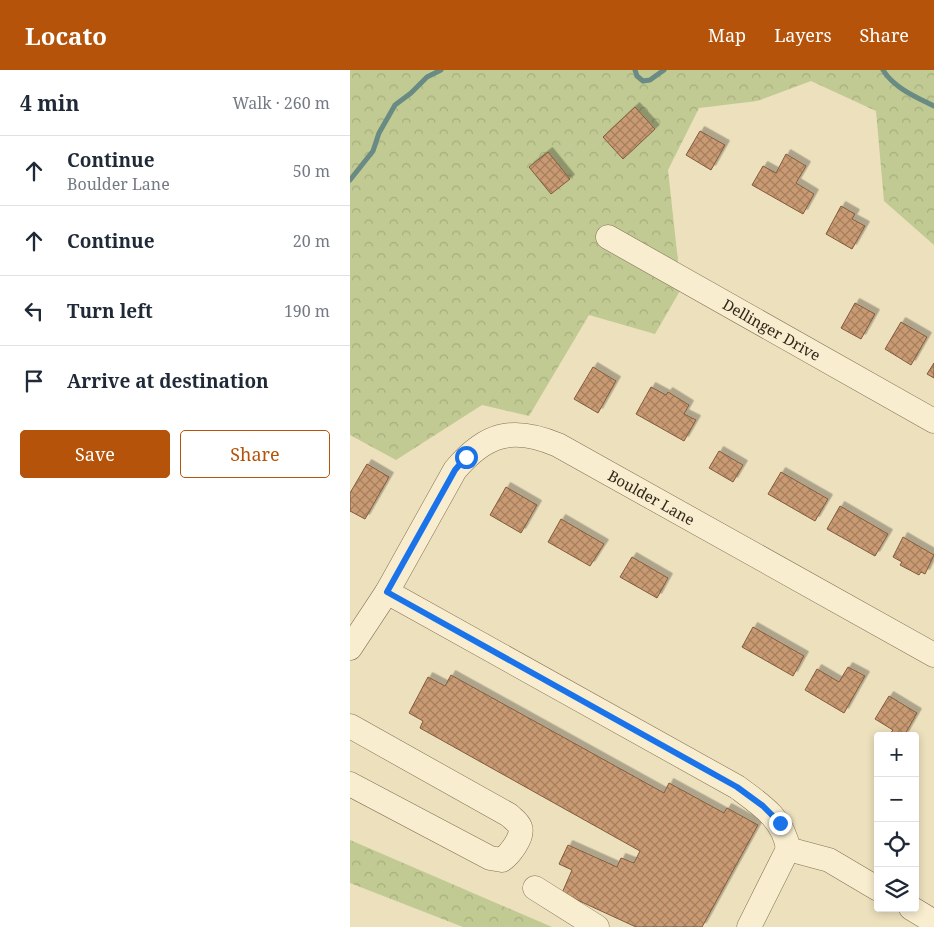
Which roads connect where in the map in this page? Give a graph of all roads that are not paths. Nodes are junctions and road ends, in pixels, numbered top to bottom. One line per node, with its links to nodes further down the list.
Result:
1 (608, 237): 2 (street, Dellinger Drive)
2 (934, 422)
3 (387, 592): 4 (street, Boulder Lane); 5 (street, Boulder Lane); 8 (street)
4 (350, 648)
5 (934, 655)
6 (350, 726): 7 (street)
7 (350, 784)
8 (788, 849): 9 (street); 14 (street)
9 (874, 887)
10 (534, 888): 13 (street)
11 (918, 912): 12 (street)
12 (934, 922)
13 (597, 927)
14 (749, 927)

